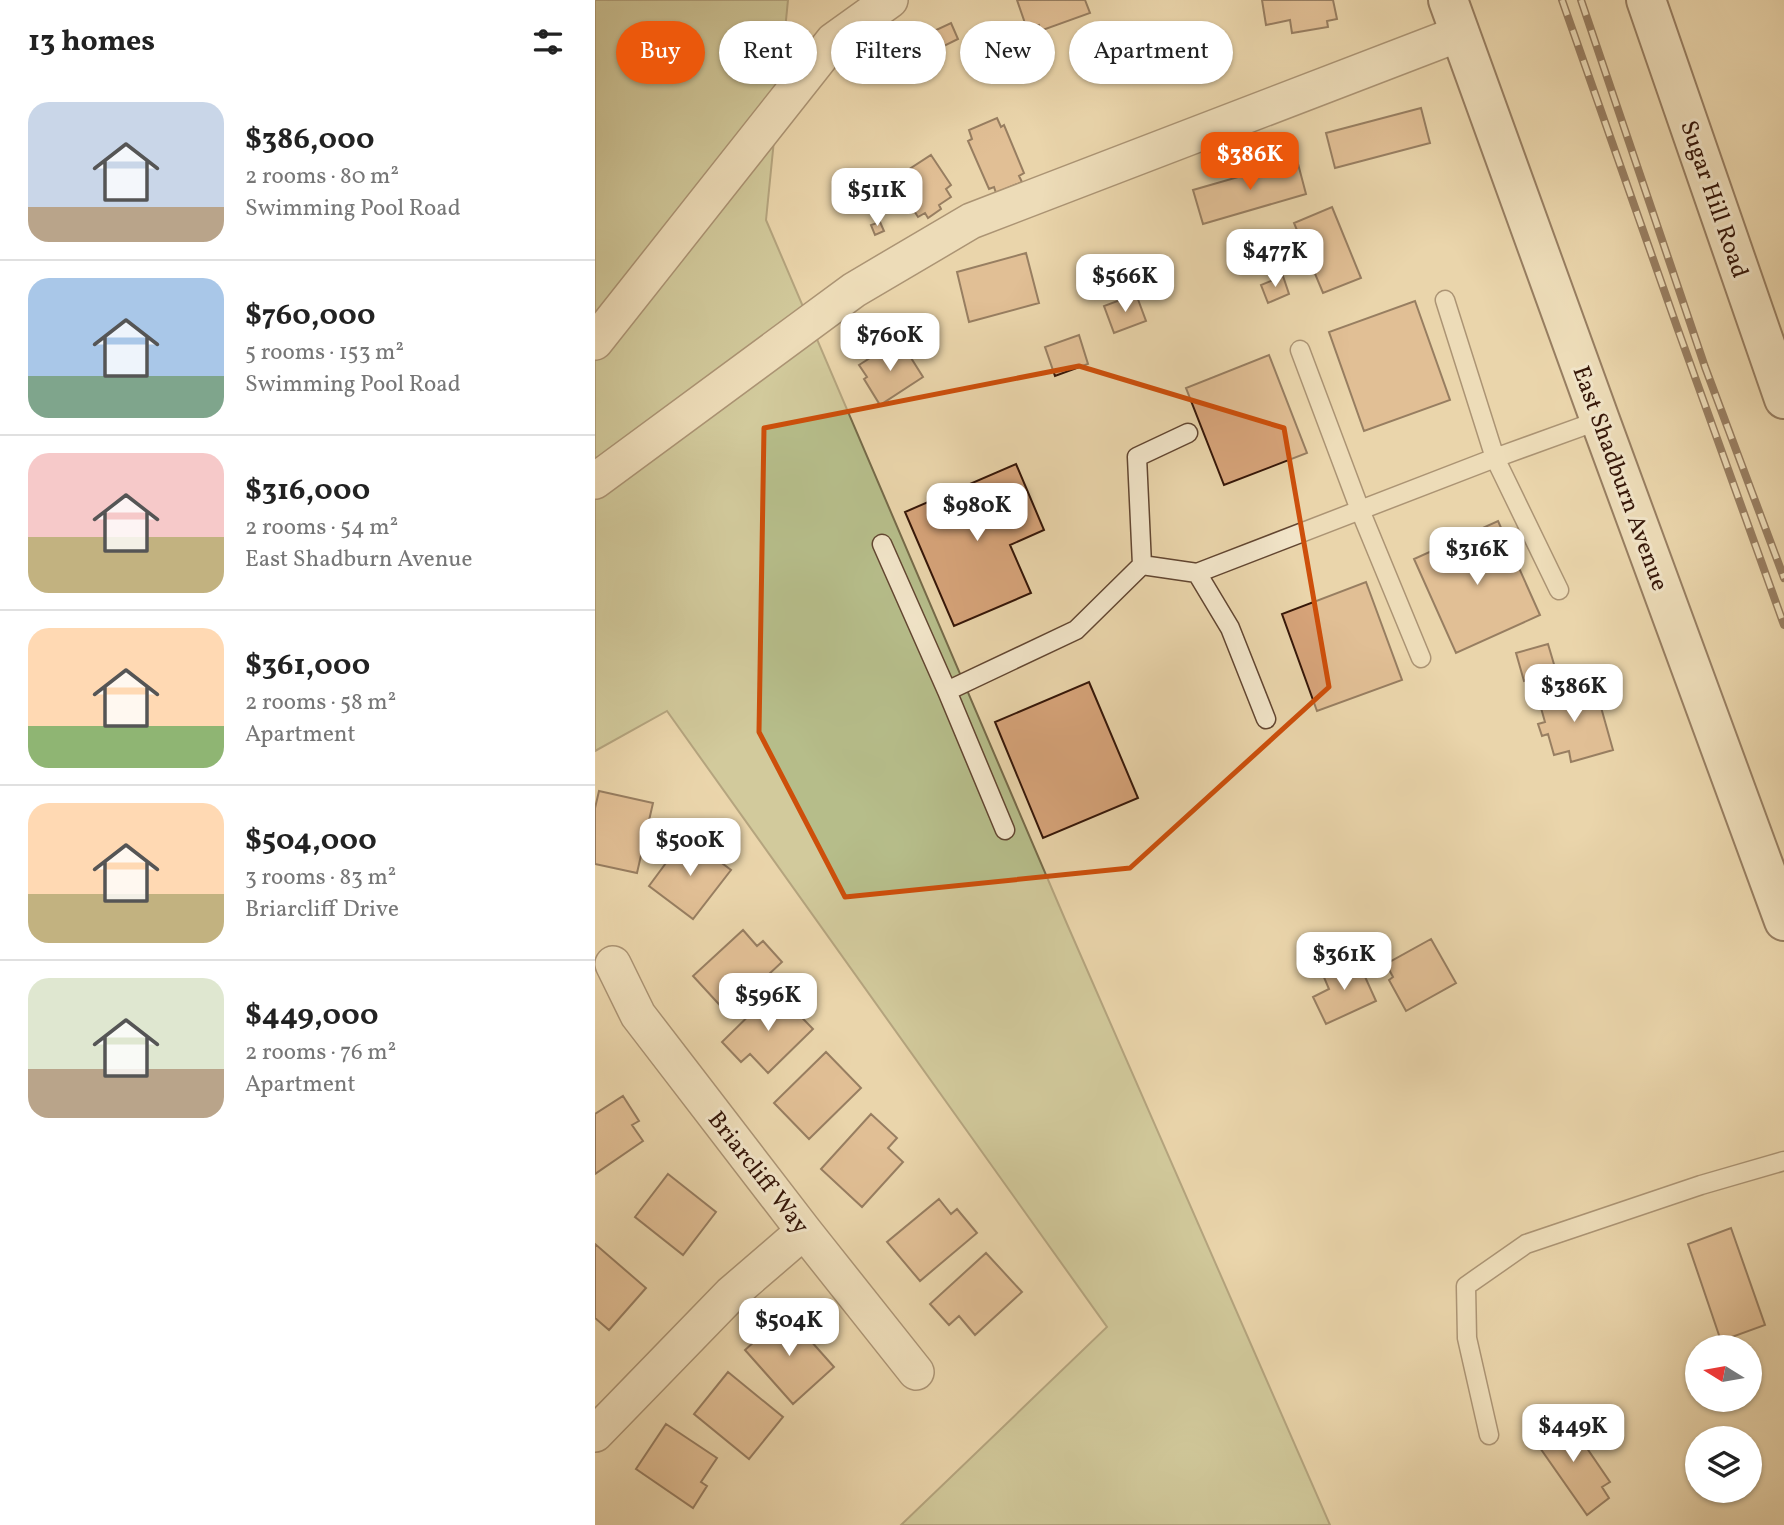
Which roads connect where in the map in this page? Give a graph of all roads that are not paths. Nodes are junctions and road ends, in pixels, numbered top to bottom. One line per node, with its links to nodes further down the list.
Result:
1 (890, 0): 5 (street)
2 (1646, 0): 7 (street, Sugar Hill Road)
3 (1455, 17): 8 (street, East Shadburn Avenue); 11 (street)
4 (1445, 300): 10 (lane)
5 (595, 342)
6 (1300, 350): 12 (lane)
7 (1784, 399)
8 (1599, 420): 10 (lane); 21 (street, East Shadburn Avenue)
9 (1188, 433): 14 (lane)
10 (1495, 458): 12 (lane); 16 (lane)
11 (595, 481)
12 (1360, 510): 15 (lane); 17 (lane)
13 (882, 544): 18 (lane)
14 (1142, 565): 15 (lane); 18 (lane)
15 (1197, 573): 19 (lane)
16 (1559, 590)
17 (1421, 658)
18 (947, 691): 20 (lane)
19 (1266, 719)
20 (1006, 830)
21 (1784, 921)
22 (613, 964): 24 (street, Briarcliff Way)
23 (1784, 1161): 27 (lane)
24 (804, 1231): 25 (street, Briarcliff Way); 26 (street)
25 (916, 1372)
26 (595, 1434)
27 (1489, 1435)

